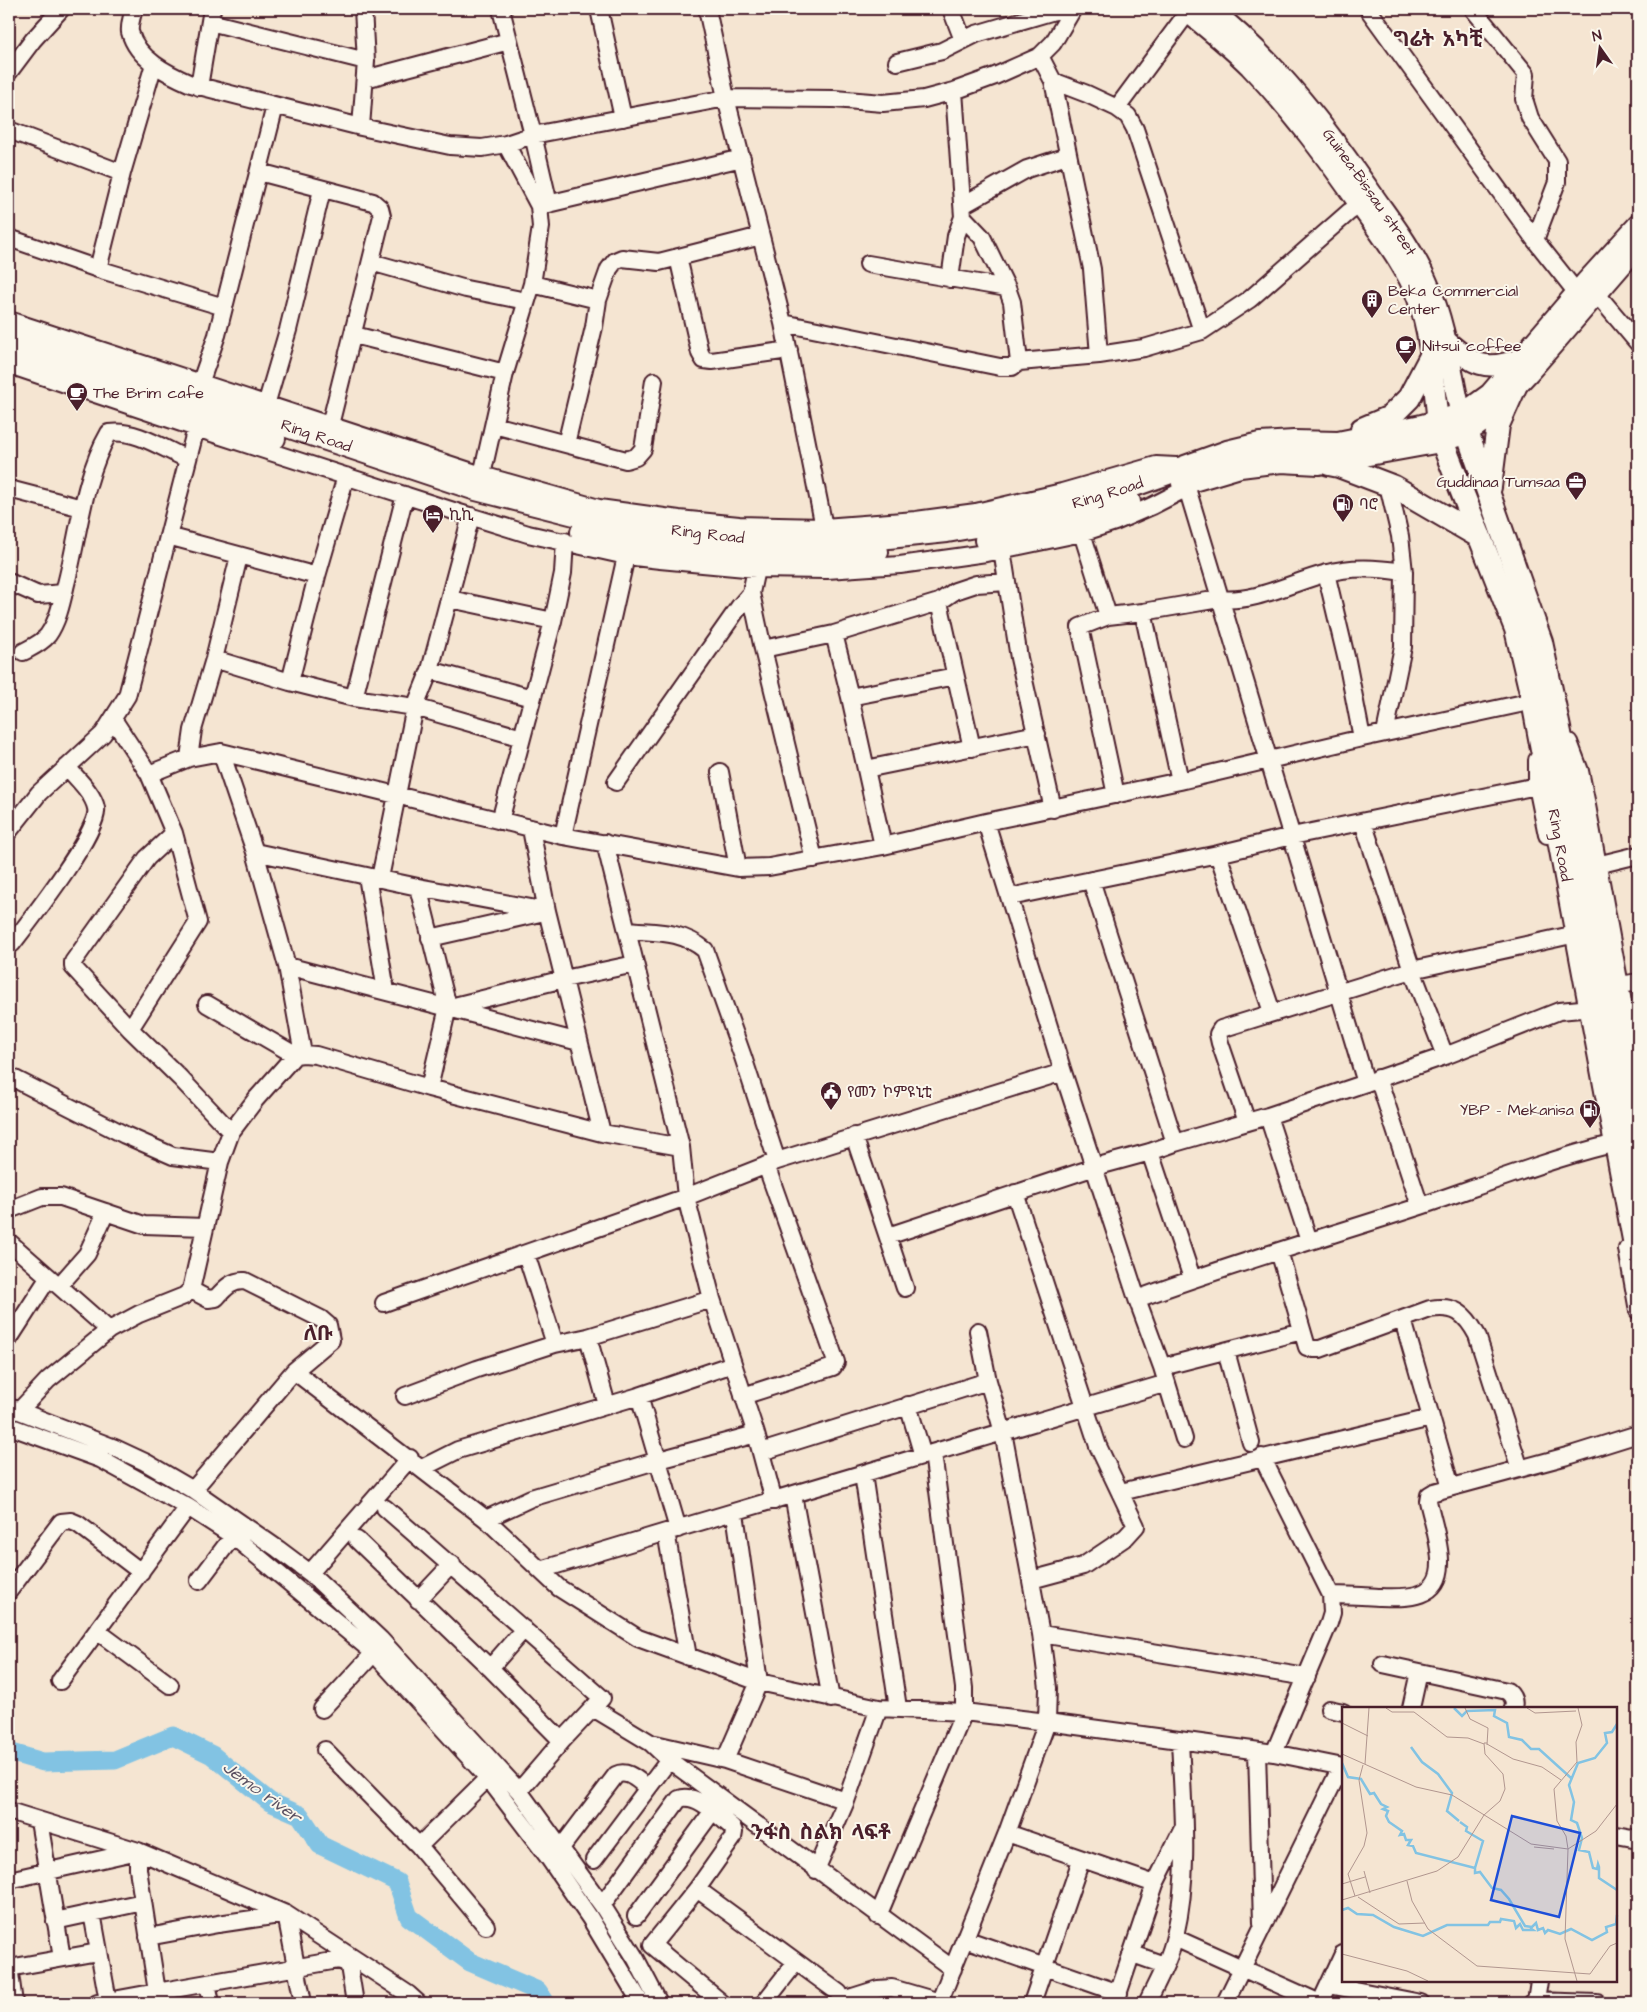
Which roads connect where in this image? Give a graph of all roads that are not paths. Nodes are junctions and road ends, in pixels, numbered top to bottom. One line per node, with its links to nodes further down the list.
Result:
1 (61, 9): 21 (street)
2 (134, 9): 20 (street)
3 (501, 9): 16 (street)
4 (599, 9): 29 (street)
5 (707, 9): 26 (street)
6 (951, 9): 15 (street)
7 (1068, 9): 15 (street)
8 (1073, 9): 17 (street)
9 (1210, 9): 64 (main road, Guinea-Bissau street)
10 (1368, 9): 45 (street)
11 (1473, 9): 45 (street)
12 (367, 10): 18 (street)
13 (1186, 11): 28 (street); 40 (main road)
14 (211, 15): 18 (street); 24 (street)
15 (963, 40): 19 (street)
16 (509, 41): 22 (street); 32 (street)
17 (1040, 56): 23 (street); 25 (street)
18 (366, 61): 22 (street)
19 (897, 62)
20 (154, 64): 24 (street); 37 (street)
21 (9, 72)
22 (365, 79): 30 (street)
23 (1053, 81): 28 (street); 34 (street)
24 (200, 87): 27 (street)
25 (954, 91): 26 (street); 41 (street)
26 (726, 98): 29 (street); 35 (street)
27 (275, 106): 30 (street); 36 (street)
28 (1117, 108): 60 (street)
29 (623, 118): 32 (street)
30 (361, 127): 33 (street)
31 (9, 130): 37 (street)
32 (533, 135): 33 (street); 39 (street)
33 (506, 144): 39 (street)
34 (1067, 156): 41 (street); 67 (street)
35 (742, 158): 39 (street); 43 (street)
36 (259, 172): 38 (street); 57 (street)
37 (122, 173): 50 (street)
38 (322, 190): 48 (street); 75 (street)
39 (544, 205): 52 (street)
40 (1360, 205): 60 (street); 64 (main road)
41 (963, 211): 51 (street); 53 (street)
42 (1638, 225): 54 (main road)
43 (760, 236): 47 (street); 59 (street)
44 (9, 238): 50 (street)
45 (1535, 240): 54 (street)
46 (1638, 246): 54 (main road)
47 (678, 257): 55 (street); 66 (street)
48 (371, 262): 56 (street); 62 (street)
49 (868, 264): 51 (street)
50 (98, 269): 57 (street)
51 (950, 279): 53 (street)
52 (532, 284): 55 (street); 56 (street)
53 (1008, 288): 69 (street)
54 (1587, 289): 63 (street); 68 (main road); 74 (main road)
55 (598, 300): 81 (street)
56 (526, 301): 71 (street)
57 (224, 307): 73 (street)
58 (9, 320): 73 (street)
59 (782, 322): 66 (street); 69 (street)
60 (1202, 331): 67 (street)
61 (9, 333): 86 (highway, Ring Road)
62 (354, 335): 71 (street); 77 (street)
63 (1638, 344)
64 (1438, 348): 68 (main road); 76 (main road, Guinea-Bissau street); 80 (main road); 82 (highway)
65 (9, 350): 86 (highway, Ring Road)
66 (788, 350): 93 (street)
67 (1099, 355): 69 (street)
68 (1521, 358): 76 (main road)
69 (1019, 362)
70 (9, 365): 79 (street)
71 (506, 373): 78 (street)
72 (654, 381): 81 (street)
73 (200, 384): 75 (street)
74 (1515, 387): 76 (main road); 90 (highway)
75 (266, 405): 77 (street)
76 (1464, 424): 80 (highway); 90 (highway, Ring Road)
77 (330, 425): 84 (street)
78 (494, 425): 81 (street); 84 (street)
79 (196, 428): 83 (street); 85 (street)
80 (1430, 434): 82 (highway, Ring Road); 96 (highway, Ring Road)
81 (566, 444)
82 (1318, 453): 86 (highway, Ring Road); 87 (highway)
83 (187, 459): 91 (street); 95 (street)
84 (482, 475): 93 (street)
85 (346, 476): 89 (street); 104 (street)
86 (1188, 478): 93 (street); 94 (street); 110 (street)
87 (1388, 485): 96 (highway); 102 (street)
88 (9, 489): 91 (street)
89 (405, 496): 92 (street); 123 (street)
90 (1490, 500): 127 (highway, Ring Road)
91 (82, 508): 107 (street)
92 (471, 516): 97 (street); 109 (street)
93 (824, 527)
94 (1082, 533): 98 (street); 113 (street)
95 (168, 536): 99 (street); 128 (street)
96 (1480, 537): 125 (highway, Ring Road)
97 (566, 542): 100 (street); 114 (street)
98 (1002, 550): 101 (street); 106 (street)
99 (239, 556): 104 (street); 118 (street)
100 (626, 556): 101 (street); 153 (street)
101 (756, 569): 108 (street)
102 (1404, 572): 103 (street); 129 (street)
103 (1326, 573): 110 (street); 132 (street)
104 (317, 576): 121 (street)
105 (9, 582): 107 (street)
106 (1008, 582): 111 (street); 130 (street)
107 (64, 592): 117 (street)
108 (751, 593): 116 (street); 142 (street)
109 (450, 599): 114 (street); 119 (street)
110 (1219, 599): 112 (street); 136 (street)
111 (939, 602): 115 (street); 120 (street)
112 (1143, 612): 113 (street); 141 (street)
113 (1108, 616): 144 (street)
114 (553, 621): 124 (street)
115 (834, 634): 116 (street); 122 (street)
116 (763, 649): 160 (street)
117 (23, 652)
118 (214, 659): 121 (street); 135 (street)
119 (430, 670): 124 (street); 126 (street)
120 (955, 676): 122 (street); 133 (street)
121 (290, 682): 123 (street)
122 (850, 697): 138 (street)
123 (354, 698): 126 (street)
124 (532, 698): 131 (street)
125 (1533, 701): 127 (highway, Ring Road); 129 (street)
126 (414, 707): 131 (street); 145 (street)
127 (1547, 717): 143 (street); 161 (street); 205 (highway, Ring Road); 217 (highway, Ring Road)
128 (113, 719): 137 (street); 140 (street)
129 (1385, 733): 132 (street)
130 (1036, 734): 133 (street); 146 (street)
131 (522, 738): 147 (street)
132 (1362, 738): 136 (street)
133 (972, 748): 138 (street)
134 (221, 752): 135 (street); 145 (street); 157 (street)
135 (188, 758): 140 (street)
136 (1268, 761): 141 (street); 154 (street)
137 (68, 767): 151 (street); 171 (street)
138 (866, 769): 156 (street)
139 (720, 772): 162 (street)
140 (149, 774): 152 (street)
141 (1180, 781): 144 (street)
142 (616, 782)
143 (1537, 786): 149 (street); 169 (street)
144 (1116, 795): 146 (street)
145 (397, 796): 147 (street); 163 (street)
146 (1053, 809): 148 (street)
147 (500, 821): 150 (street)
148 (986, 822): 156 (street); 166 (street)
149 (1363, 822): 154 (street); 174 (street)
150 (531, 829): 153 (street); 167 (street)
151 (9, 830)
152 (174, 833): 184 (street); 184 (street)
153 (563, 836): 155 (street)
154 (1292, 836): 158 (street); 179 (street)
155 (605, 843): 162 (street); 168 (street)
156 (883, 846): 160 (street)
157 (255, 852): 163 (street); 173 (street)
158 (1218, 854): 164 (street); 183 (street)
159 (1638, 855): 161 (street)
160 (814, 859): 162 (street)
161 (1597, 865): 177 (street)
162 (738, 868)
163 (374, 877): 165 (street); 178 (street)
164 (1091, 880): 166 (street); 198 (street)
165 (418, 887): 167 (street); 170 (street)
166 (1010, 897): 188 (street)
167 (547, 911): 170 (street); 175 (street)
168 (627, 930): 172 (street); 203 (street)
169 (1567, 936): 174 (street); 182 (street)
170 (430, 938): 181 (street)
171 (12, 944)
172 (635, 964): 175 (street); 200 (street)
173 (287, 966): 178 (street); 186 (street)
174 (1412, 970): 179 (street); 187 (street)
175 (564, 979): 181 (street); 185 (street)
176 (1638, 982): 177 (street)
177 (1621, 985): 191 (street)
178 (386, 991): 181 (street)
179 (1339, 992): 183 (street); 190 (street)
180 (207, 1004): 186 (street)
181 (448, 1007): 185 (street); 192 (street)
182 (1581, 1009): 187 (street); 199 (street)
183 (1272, 1012): 194 (street)
184 (130, 1029): 195 (street)
185 (579, 1042): 196 (street)
186 (299, 1054): 192 (street); 195 (street)
187 (1445, 1056): 190 (street)
188 (1062, 1072): 197 (street); 204 (street)
189 (9, 1076): 202 (street)
190 (1372, 1081): 193 (street); 208 (street)
191 (1638, 1084)
192 (429, 1088): 196 (street)
193 (1268, 1116): 194 (street); 213 (street)
194 (1247, 1122): 198 (street)
195 (231, 1132): 202 (street)
196 (602, 1133): 200 (street)
197 (854, 1136): 203 (street); 212 (street)
198 (1175, 1143): 201 (street)
199 (1608, 1145): 208 (street); 225 (street)
200 (682, 1147): 207 (street)
201 (1150, 1152): 204 (street); 218 (street)
202 (220, 1162): 211 (street)
203 (772, 1163): 207 (street); 240 (street)
204 (1095, 1167): 206 (street); 223 (street)
205 (1638, 1174)
206 (1015, 1193): 212 (street); 243 (street)
207 (686, 1197): 216 (street); 222 (street)
208 (1420, 1206): 213 (street)
209 (9, 1210): 210 (street)
210 (106, 1212): 211 (street); 219 (street)
211 (205, 1228): 221 (street)
212 (888, 1236): 220 (street)
213 (1309, 1241): 215 (street)
214 (9, 1242): 219 (street)
215 (1279, 1251): 218 (street); 229 (street)
216 (526, 1254): 224 (street); 232 (street)
217 (1638, 1260)
218 (1192, 1278): 223 (street)
219 (54, 1282): 227 (street); 231 (street)
220 (904, 1288)
221 (191, 1290): 227 (street); 235 (street)
222 (712, 1299): 230 (street); 234 (street)
223 (1137, 1299): 236 (street)
224 (384, 1303)
225 (1638, 1311)
226 (1403, 1320): 229 (street); 245 (street); 257 (street)
227 (109, 1330): 244 (street)
228 (978, 1331): 237 (street)
229 (1302, 1331): 233 (street)
230 (588, 1337): 232 (street); 241 (street)
231 (9, 1339)
232 (555, 1344): 238 (street)
233 (1226, 1351): 236 (street); 251 (street)
234 (733, 1364): 239 (street); 240 (street)
235 (294, 1371): 256 (street); 260 (street)
236 (1165, 1375): 243 (street); 250 (street)
237 (988, 1381): 242 (street); 247 (street)
238 (405, 1396)
239 (639, 1396): 241 (street); 255 (street)
240 (743, 1396): 248 (street)
241 (608, 1404): 256 (street)
242 (908, 1406): 252 (street); 253 (street)
243 (1086, 1407): 247 (street); 261 (street)
244 (14, 1409): 260 (street)
245 (1431, 1418): 254 (street); 259 (street)
246 (9, 1426): 264 (street)
247 (1003, 1432): 253 (street); 275 (street)
248 (756, 1434): 252 (street); 255 (street)
249 (1638, 1434): 257 (street)
250 (1184, 1439)
251 (1250, 1443)
252 (760, 1452): 263 (street)
253 (928, 1455): 258 (street); 299 (street)
254 (1262, 1457): 261 (street); 278 (street)
255 (659, 1460): 267 (street); 268 (street)
256 (416, 1463): 267 (street); 274 (street)
257 (1520, 1469): 259 (street)
258 (864, 1474): 262 (street); 297 (street)
259 (1451, 1488): 278 (street)
260 (193, 1490): 274 (street)
261 (1121, 1492): 275 (street)
262 (793, 1495): 263 (street); 292 (street)
263 (774, 1501): 266 (street)
264 (188, 1507): 269 (street); 273 (street)
265 (385, 1508): 271 (street)
266 (735, 1513): 268 (street); 290 (street)
267 (486, 1519): 272 (street)
268 (672, 1531): 272 (street); 284 (street)
269 (233, 1536): 276 (street); 283 (street)
270 (357, 1540): 279 (street)
271 (452, 1564): 279 (street); 280 (street)
272 (540, 1570): 284 (street)
273 (141, 1572): 277 (street); 281 (street)
274 (310, 1573): 310 (street)
275 (1031, 1580): 282 (street)
276 (199, 1581)
277 (9, 1591)
278 (1331, 1595): 288 (street)
279 (418, 1600): 286 (street)
280 (524, 1629): 286 (street); 295 (street)
281 (96, 1631): 289 (street); 291 (street)
282 (1041, 1634): 288 (street); 300 (street)
283 (374, 1653): 298 (street); 310 (street)
284 (688, 1657): 290 (street)
285 (1383, 1664): 287 (street)
286 (490, 1668): 301 (street)
287 (1419, 1672): 293 (street); 294 (street)
288 (1307, 1677): 306 (street)
289 (60, 1681)
290 (759, 1682): 292 (street); 308 (street)
291 (170, 1685)
292 (831, 1699): 296 (street)
293 (1411, 1707)
294 (1513, 1707)
295 (593, 1708): 301 (street); 303 (street)
296 (878, 1708): 297 (street); 313 (street)
297 (898, 1708): 299 (street)
298 (322, 1709)
299 (964, 1712): 300 (street); 336 (street)
300 (1047, 1722): 302 (street); 318 (street)
301 (562, 1741): 312 (street)
302 (1180, 1741): 305 (street); 317 (street)
303 (651, 1743): 307 (street); 308 (street)
304 (325, 1750): 321 (street)
305 (1257, 1751): 306 (street); 339 (street)
306 (1274, 1753): 309 (street)
307 (669, 1760): 311 (street); 326 (street)
308 (725, 1760): 313 (street)
309 (1342, 1767): 339 (street)
310 (493, 1773): 312 (street); 321 (street); 369 (street)
311 (647, 1787): 322 (street); 324 (street)
312 (519, 1791): 322 (street)
313 (846, 1801): 326 (street)
314 (9, 1811): 316 (street)
315 (712, 1812): 330 (street); 332 (street); 335 (street)
316 (39, 1821): 323 (street); 327 (street)
317 (1183, 1828): 329 (street); 341 (street)
318 (1007, 1833): 325 (street); 342 (street)
319 (1617, 1834): 320 (street)
320 (1638, 1840)
321 (419, 1846): 338 (street)
322 (561, 1848): 332 (street)
323 (138, 1851): 327 (street); 331 (street); 334 (street)
324 (594, 1860)
325 (1081, 1860): 329 (street); 352 (street)
326 (816, 1870): 336 (street)
327 (47, 1873): 328 (street); 337 (street)
328 (9, 1880)
329 (1155, 1884): 344 (street)
330 (697, 1889): 348 (street); 371 (street)
331 (143, 1902): 333 (street); 340 (street)
332 (602, 1905): 370 (street)
333 (92, 1913): 337 (street); 343 (street)
334 (286, 1914): 340 (street); 345 (street); 350 (street)
335 (636, 1916)
336 (878, 1916): 354 (street)
337 (55, 1921): 347 (street)
338 (486, 1926)
339 (1262, 1927): 353 (street)
340 (148, 1938): 358 (street)
341 (1175, 1938): 349 (street); 353 (street)
342 (965, 1939): 352 (street); 354 (street)
343 (98, 1952): 347 (street); 361 (street)
344 (1132, 1954): 349 (street); 359 (street)
345 (345, 1956): 350 (street); 360 (street); 368 (street)
346 (1342, 1956): 357 (street)
347 (62, 1958): 351 (street)
348 (796, 1962): 362 (street); 372 (street)
349 (1164, 1965): 374 (street)
350 (298, 1966): 356 (street); 367 (street)
351 (9, 1967): 365 (street)
352 (1045, 1967): 359 (street); 373 (street)
353 (1242, 1968): 375 (street); 376 (street)
354 (953, 1969): 363 (street)
355 (1539, 1982): 364 (street)
356 (207, 1983): 358 (street); 366 (street)
357 (1329, 1985): 376 (street); 377 (street)
358 (158, 1998): 361 (street)
359 (1117, 1998)
360 (412, 2000)
361 (103, 2002)
362 (843, 2002): 363 (street)
363 (939, 2002)
364 (1534, 2002): 378 (street)
365 (14, 2003)
366 (211, 2003)
367 (304, 2003)
368 (355, 2003)
369 (641, 2003)
370 (659, 2003)
371 (722, 2003)
372 (764, 2003)
373 (1032, 2003)
374 (1147, 2003)
375 (1224, 2003)
376 (1320, 2003)
377 (1421, 2003)
378 (1597, 2003)

